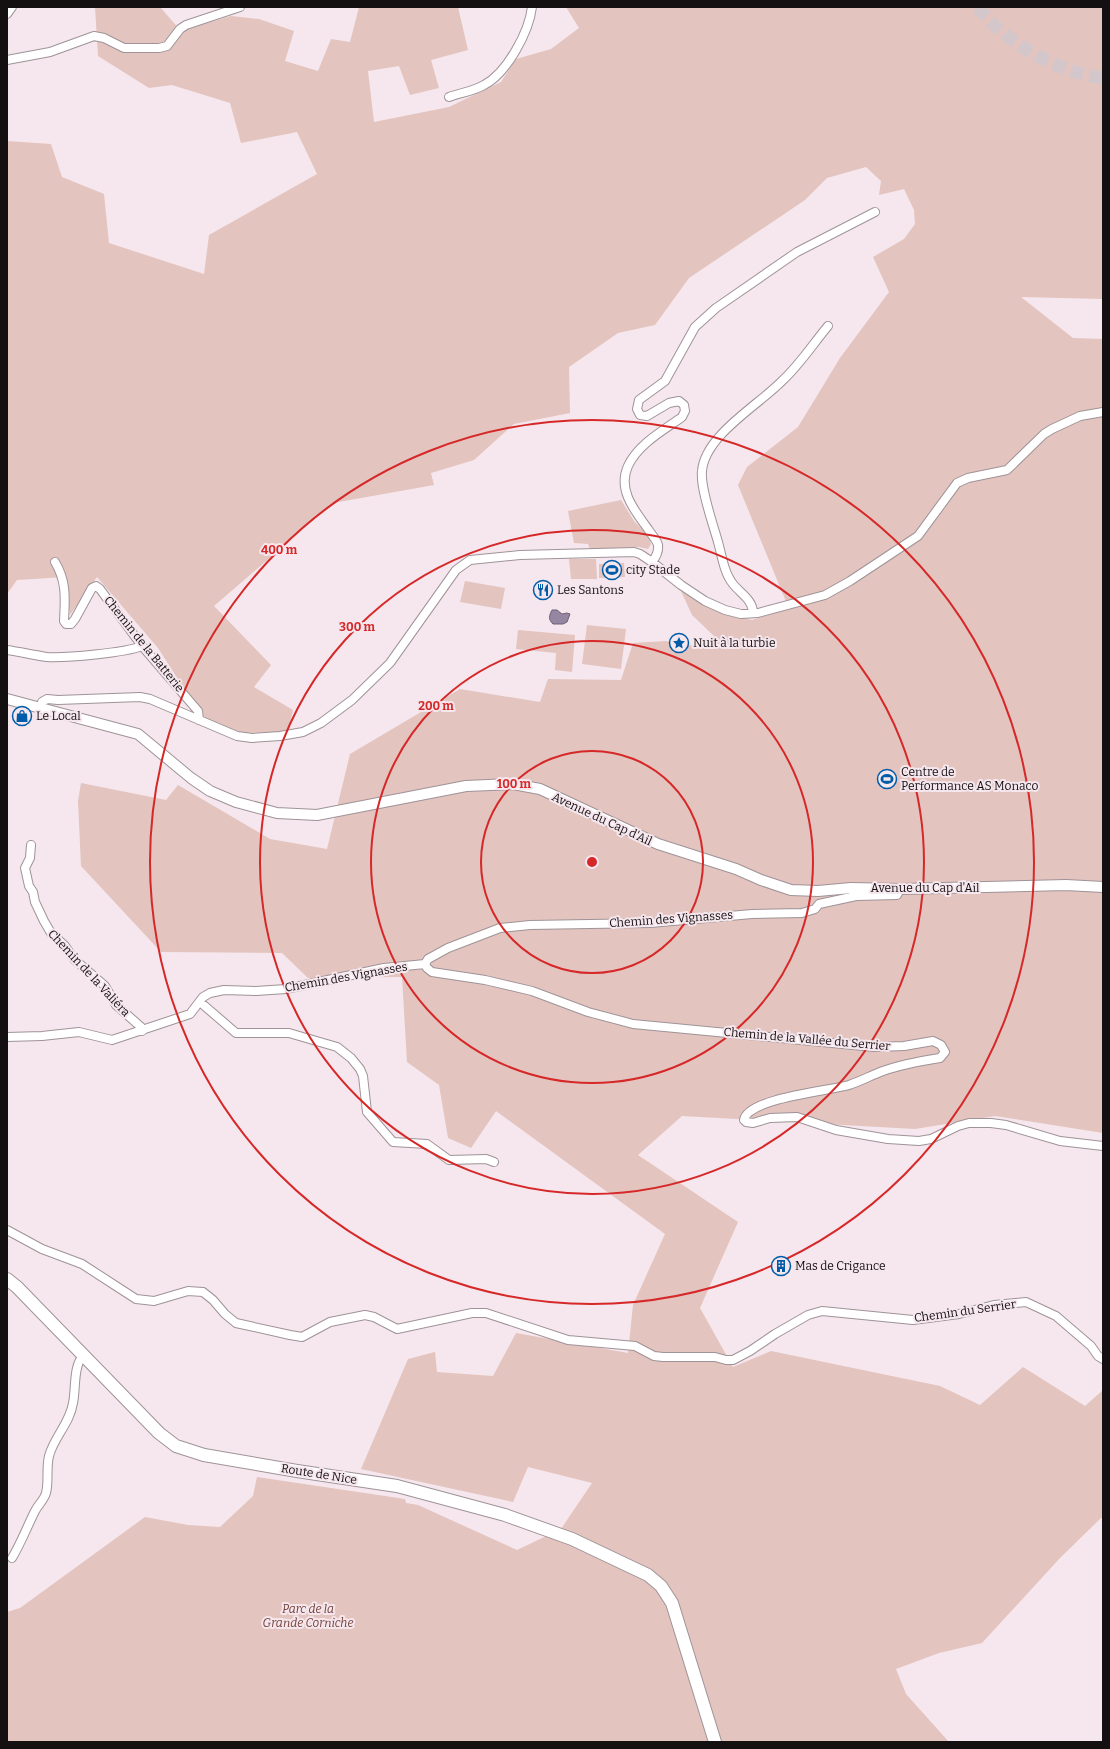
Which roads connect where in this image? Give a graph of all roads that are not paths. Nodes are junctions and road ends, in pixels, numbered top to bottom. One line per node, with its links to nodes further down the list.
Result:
1 (12, 7): 4 (street)
2 (240, 7): 5 (street)
3 (532, 7): 6 (street)
4 (7, 14)
5 (7, 60)
6 (449, 97)
7 (875, 212): 11 (street)
8 (828, 326): 12 (street)
9 (1103, 412): 12 (street)
10 (55, 562): 13 (street, Chemin de la Batterie)
11 (652, 562): 12 (street); 17 (street)
12 (753, 613)
13 (142, 646): 14 (street); 17 (street, Chemin de la Batterie)
14 (7, 650)
15 (7, 699): 16 (street, Avenue du Cap d'Ail)
16 (41, 707): 17 (street); 21 (street, Avenue du Cap d'Ail)
17 (199, 720)
18 (31, 845): 25 (street, Chemin de la Valiéra)
19 (1103, 887): 20 (street, Avenue du Cap d'Ail)
20 (900, 889): 21 (street, Avenue du Cap d'Ail); 22 (street, Chemin des Vignasses)
21 (818, 892): 22 (street)
22 (819, 904): 23 (street, Chemin des Vignasses)
23 (426, 964): 24 (street, Chemin des Vignasses); 27 (street, Chemin de la Vallée du Serrier)
24 (200, 1002): 25 (street, Chemin des Vignasses); 28 (street)
25 (142, 1031): 26 (street, Chemin des Vignasses)
26 (7, 1036)
27 (1103, 1146)
28 (494, 1162)
29 (7, 1230): 32 (street, Chemin du Serrier)
30 (7, 1279): 31 (main road, Route de Nice)
31 (83, 1356): 33 (street); 34 (main road, Route de Nice)
32 (1103, 1359)
33 (12, 1558)
34 (715, 1742)

